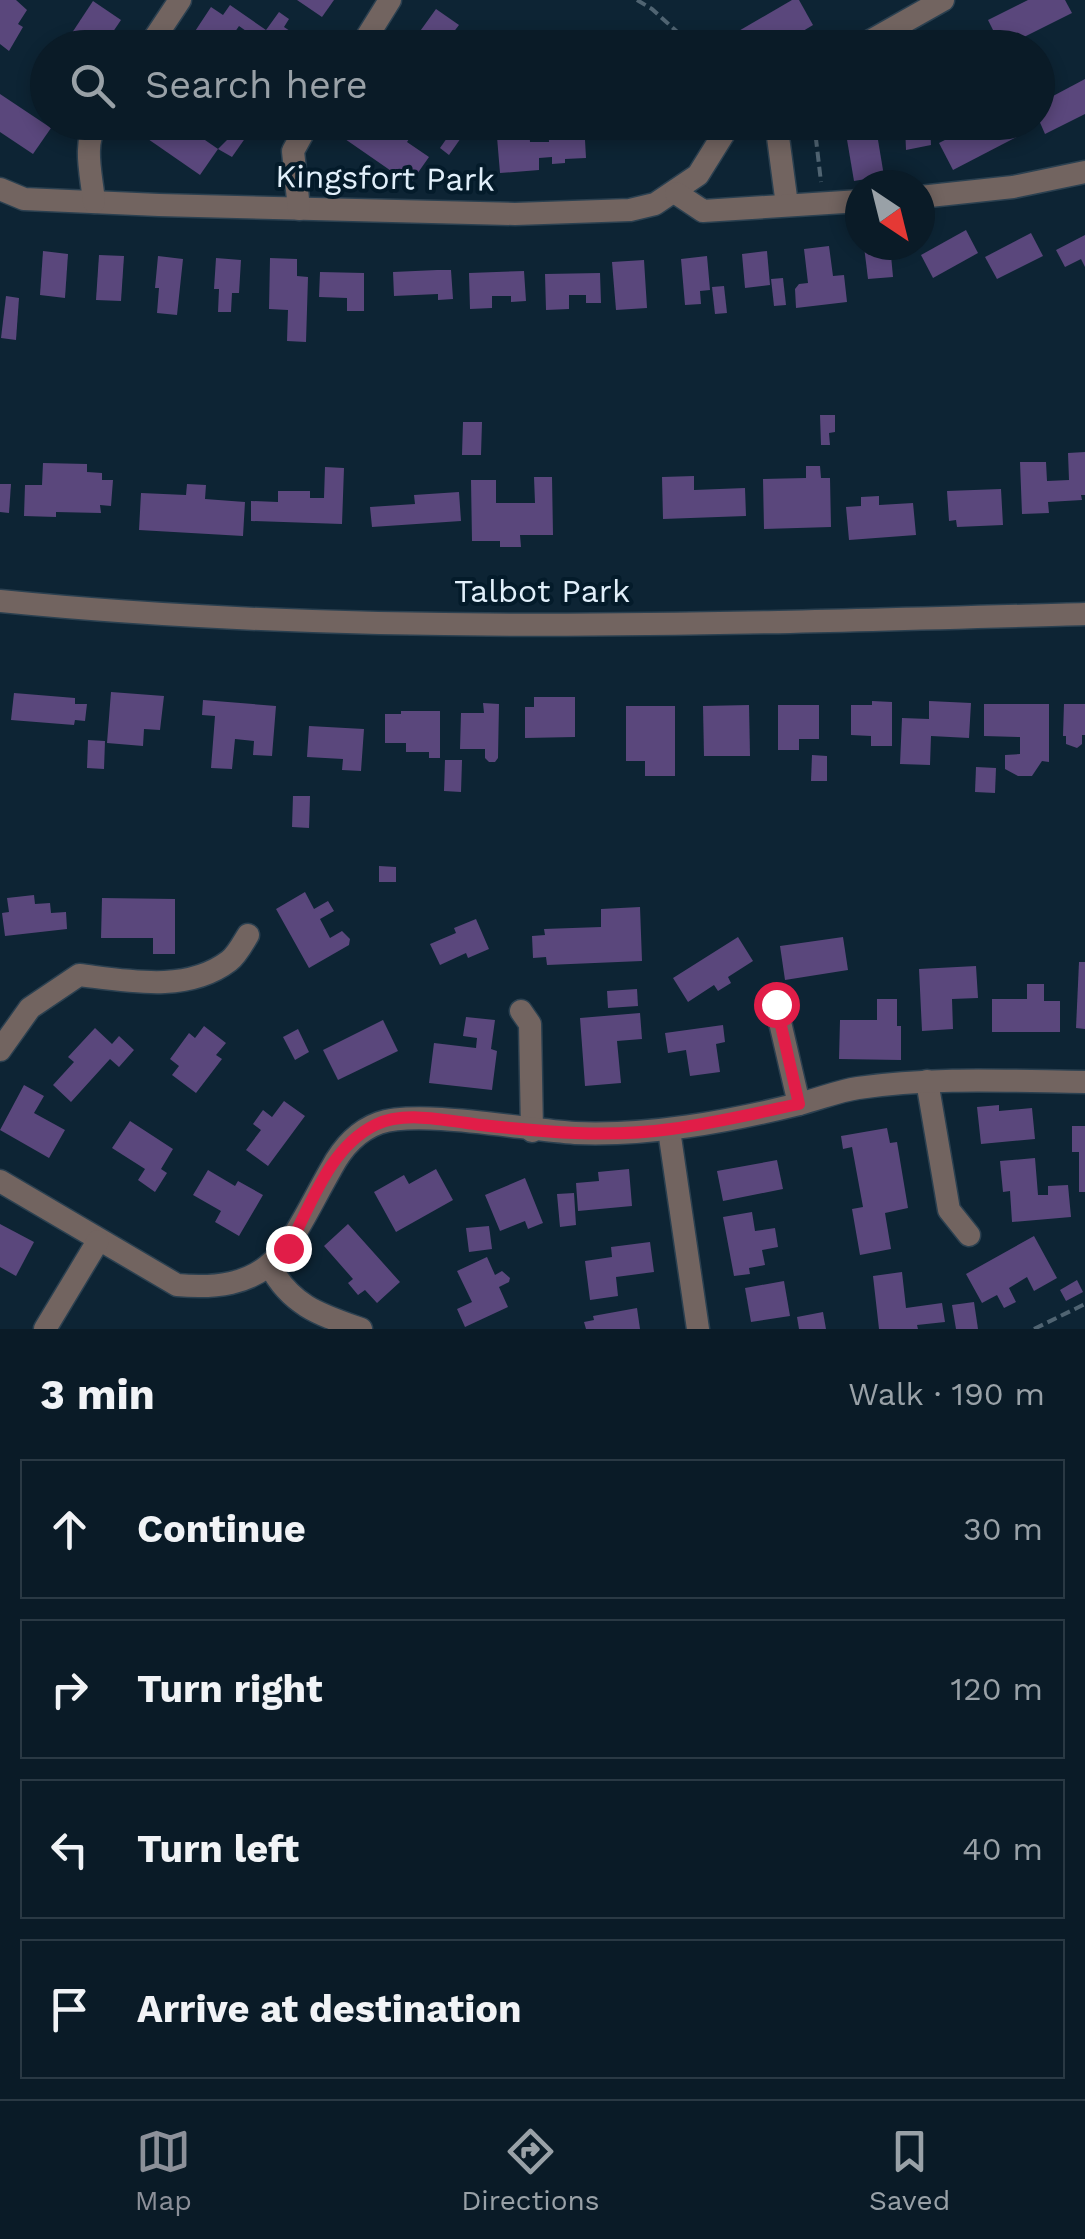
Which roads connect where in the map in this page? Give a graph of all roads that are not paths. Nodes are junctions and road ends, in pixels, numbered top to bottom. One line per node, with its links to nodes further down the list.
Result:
1 (180, 0): 4 (street)
2 (390, 0): 5 (street)
3 (943, 0): 6 (street)
4 (160, 30)
5 (371, 30)
6 (890, 30)
7 (89, 140): 16 (street)
8 (299, 140): 18 (street)
9 (720, 140): 13 (street, Kingsfort Park)
10 (779, 140): 17 (street)
11 (1085, 172): 14 (street)
12 (0, 189): 16 (street, Kingsfort Park)
13 (676, 193): 17 (street); 18 (street, Kingsfort Park)
14 (935, 195)
15 (845, 201): 17 (street)
16 (94, 202): 18 (street, Kingsfort Park)
17 (788, 205)
18 (299, 208)
19 (0, 601): 20 (street, Talbot Park)
20 (1085, 614)
21 (248, 935): 24 (street)
22 (776, 1004): 27 (street)
23 (521, 1011): 28 (street)
24 (0, 1050)
25 (926, 1080): 26 (street); 27 (street); 31 (street)
26 (1085, 1082)
27 (799, 1104): 29 (street)
28 (532, 1130): 29 (street); 33 (street)
29 (669, 1130): 36 (street)
30 (0, 1181): 32 (street)
31 (969, 1235)
32 (98, 1241): 33 (street); 34 (street)
33 (270, 1266): 35 (street)
34 (45, 1329)
35 (361, 1329)
36 (698, 1329)

